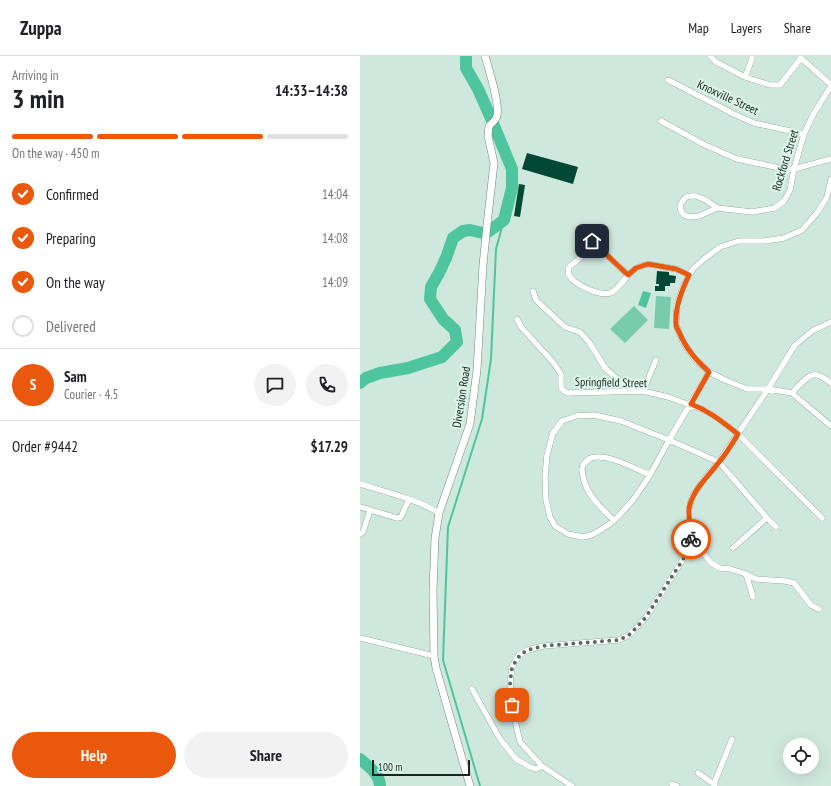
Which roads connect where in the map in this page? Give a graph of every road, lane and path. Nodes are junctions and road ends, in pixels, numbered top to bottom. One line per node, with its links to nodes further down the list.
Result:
1 (485, 56): 38 (street, Diversion Road)
2 (710, 56): 5 (street)
3 (752, 56): 5 (street)
4 (801, 57): 5 (street); 7 (street)
5 (745, 77)
6 (668, 80): 9 (street, Knoxville Street)
7 (831, 85): 9 (street, Rockford Street)
8 (660, 121): 11 (street)
9 (804, 134): 11 (street, Rockford Street)
10 (831, 159): 11 (street)
11 (794, 169): 13 (street, Rockford Street)
12 (831, 179): 17 (street)
13 (717, 208): 13 (street, Rockford Street)
14 (583, 234): 15 (street)
15 (596, 245): 16 (street); 16 (street)
16 (628, 275): 17 (street)
17 (689, 275): 22 (street)
18 (532, 291): 25 (street)
19 (517, 319): 25 (street, Springfield Street)
20 (831, 322): 24 (street)
21 (656, 360): 26 (street)
22 (709, 372): 24 (street); 28 (street)
23 (831, 383): 27 (street)
24 (768, 389): 27 (street); 30 (street)
25 (636, 391): 26 (street, Springfield Street)
26 (643, 391): 28 (street, Springfield Street)
27 (792, 393): 29 (street)
28 (691, 404): 30 (street, Springfield Street); 31 (street)
29 (831, 426)
30 (738, 434): 32 (street); 40 (street, Springfield Street)
31 (669, 440): 32 (street); 33 (street); 41 (street)
32 (719, 462): 39 (street); 42 (street)
33 (650, 475): 41 (street); 41 (street)
34 (360, 484): 35 (street)
35 (409, 499): 37 (street); 38 (street)
36 (360, 507): 37 (street)
37 (370, 510): 44 (street)
38 (439, 513): 50 (street, Diversion Road)
39 (767, 518): 43 (street); 45 (street)
40 (822, 518)
41 (614, 521)
42 (689, 522): 46 (street); 53 (street)
43 (776, 527)
44 (360, 534)
45 (733, 548)
46 (746, 574): 47 (street); 48 (street)
47 (753, 597)
48 (818, 609)
49 (360, 638): 50 (street)
50 (434, 656): 56 (street, Diversion Road)
51 (472, 689): 53 (street)
52 (732, 738): 55 (street)
53 (542, 766): 57 (street)
54 (698, 773): 55 (street)
55 (714, 785)
56 (470, 786)
57 (572, 786)

